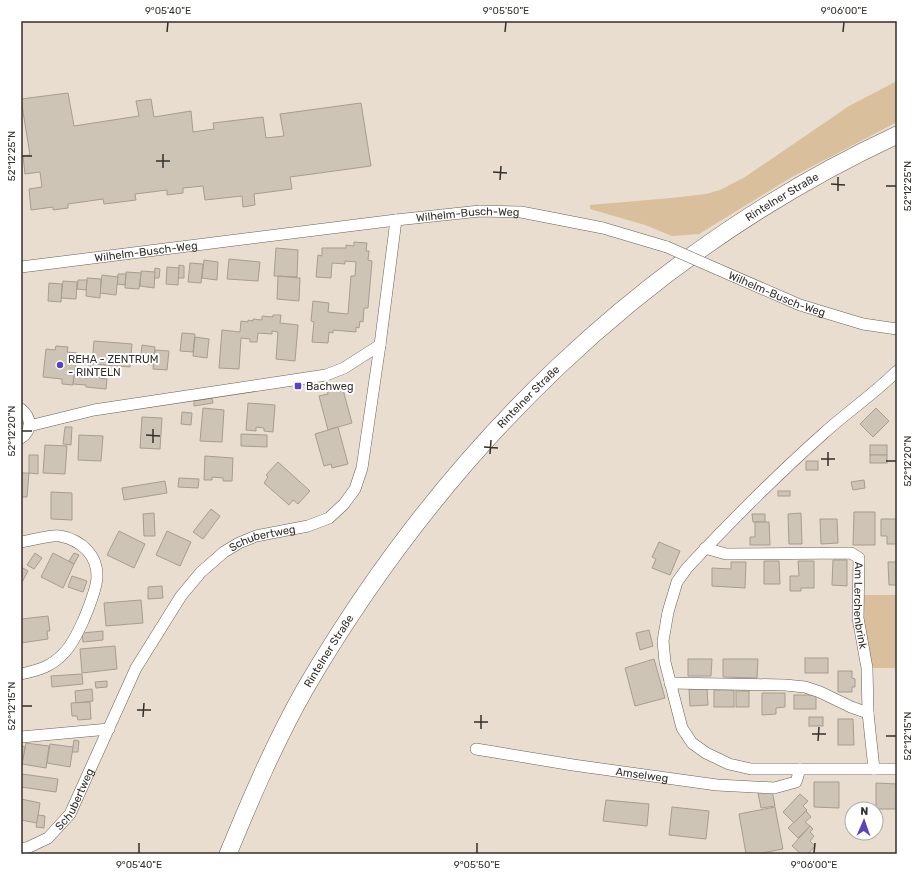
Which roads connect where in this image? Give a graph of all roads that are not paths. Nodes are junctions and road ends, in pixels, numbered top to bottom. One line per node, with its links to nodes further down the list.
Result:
1 (897, 135): 22 (main road, Rintelner Straße)
2 (396, 220): 3 (street, Wilhelm-Busch-Weg); 4 (street, Wilhelm-Busch-Weg, bridge); 5 (street)
3 (21, 267)
4 (897, 330)
5 (380, 345): 8 (street); 15 (street, Schubertweg)
6 (897, 371): 11 (street)
7 (21, 409): 8 (street)
8 (29, 426): 9 (street)
9 (21, 438)
10 (21, 542): 12 (street)
11 (705, 548): 13 (street); 14 (street, Am Lerchenbrink)
12 (21, 674)
13 (670, 683): 14 (street); 20 (street)
14 (868, 713): 18 (street, Am Lerchenbrink)
15 (109, 729): 16 (street); 21 (street, Schubertweg)
16 (21, 737)
17 (476, 749): 20 (street, Amselweg)
18 (874, 769): 19 (street); 20 (street)
19 (897, 769)
20 (800, 770)
21 (21, 849)
22 (228, 854)

